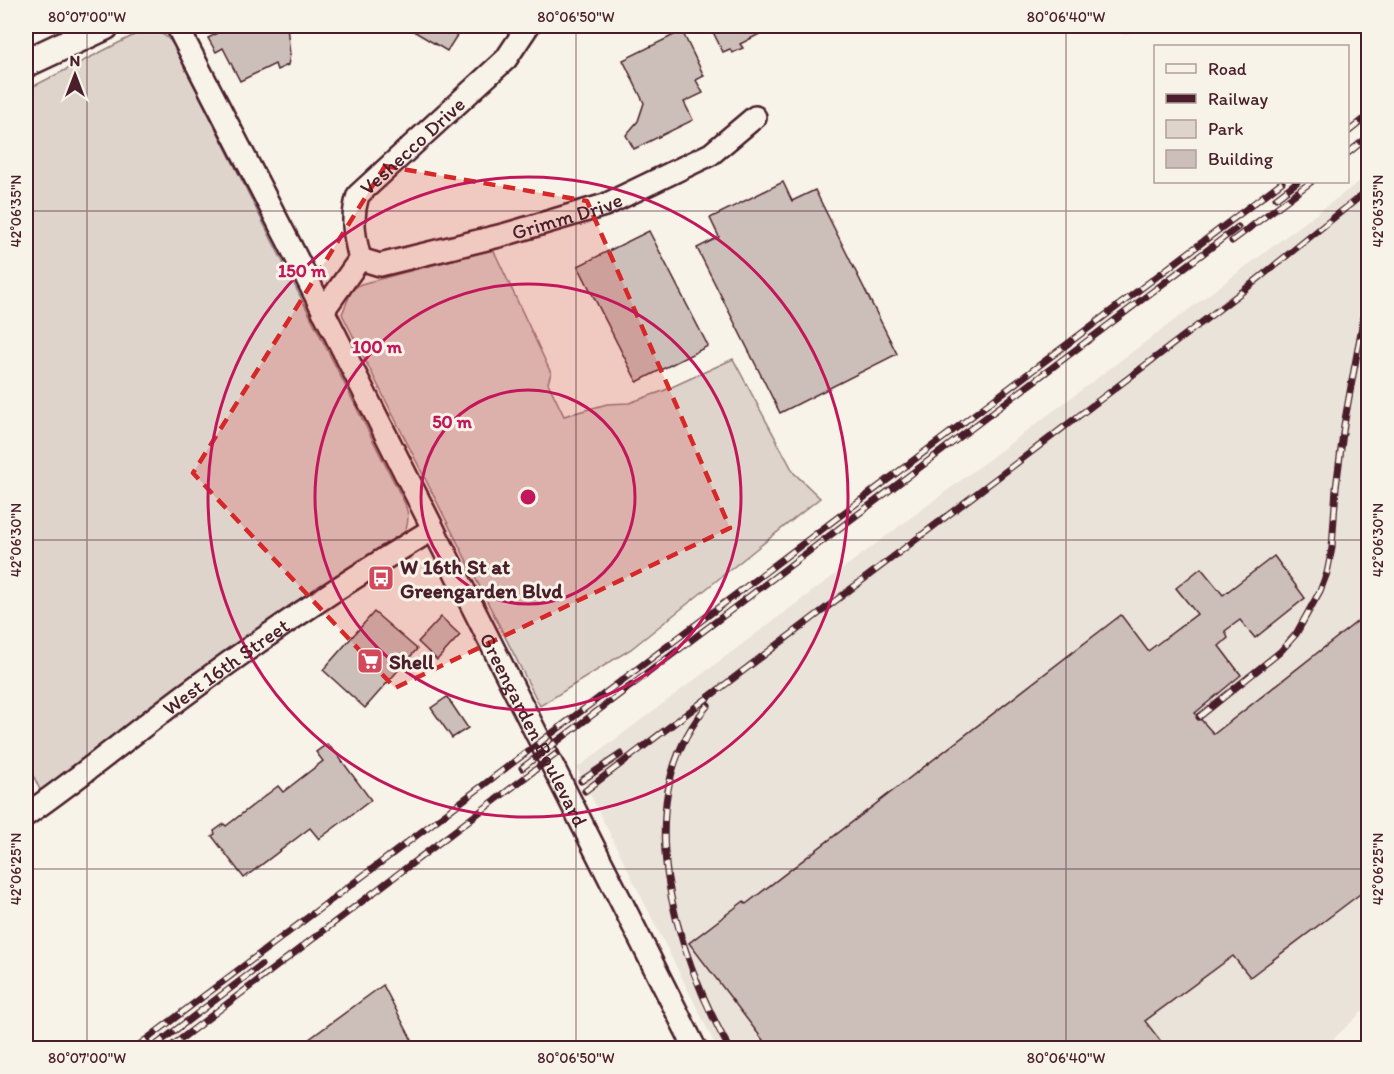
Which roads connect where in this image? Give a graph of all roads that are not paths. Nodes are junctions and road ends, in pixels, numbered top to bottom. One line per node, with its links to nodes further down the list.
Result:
1 (105, 26): 4 (main road)
2 (177, 26): 7 (street, Greengarden Boulevard)
3 (528, 26): 6 (street, Veshecco Drive)
4 (27, 64)
5 (755, 117): 6 (street, Grimm Drive)
6 (360, 259): 7 (street)
7 (323, 311): 8 (street, Greengarden Boulevard)
8 (433, 529): 9 (street, West 16th Street); 10 (street, Greengarden Boulevard)
9 (26, 815)
10 (695, 1048)

